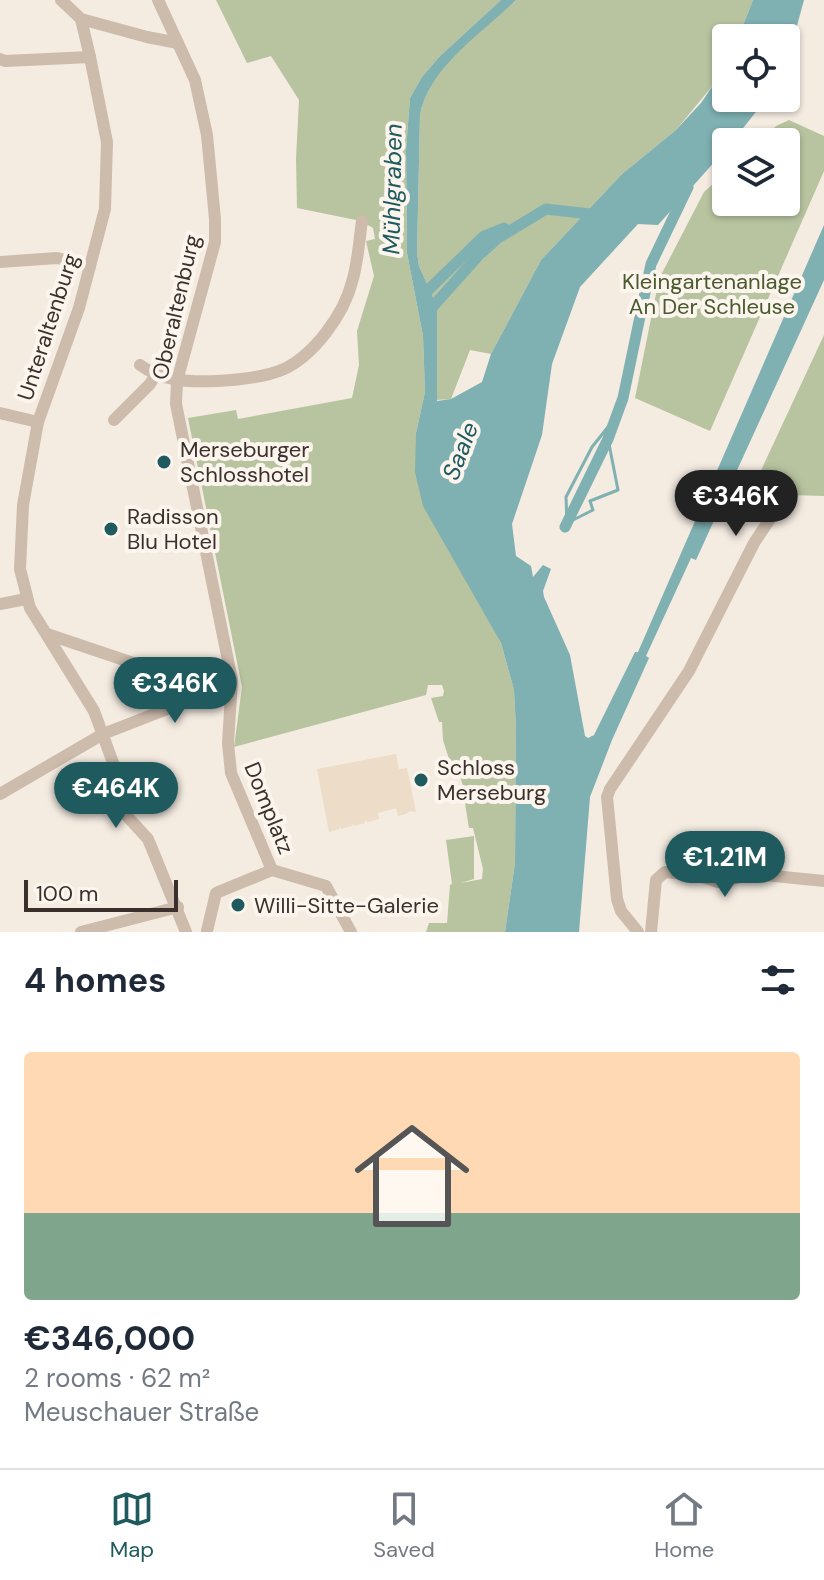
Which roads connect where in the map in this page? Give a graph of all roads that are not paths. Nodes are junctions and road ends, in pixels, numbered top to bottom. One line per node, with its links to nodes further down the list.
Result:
1 (61, 0): 3 (street)
2 (158, 0): 4 (street, Oberaltenburg)
3 (81, 19): 4 (street); 5 (street, Unteraltenburg)
4 (178, 43): 12 (street, Oberaltenburg)
5 (90, 57): 6 (street); 9 (street, Unteraltenburg)
6 (0, 59)
7 (362, 221): 12 (street)
8 (0, 262): 9 (street)
9 (90, 266): 15 (street, Unteraltenburg)
10 (140, 365): 11 (street)
11 (156, 374): 12 (street); 14 (street)
12 (177, 381): 20 (street, Oberaltenburg)
13 (0, 413): 15 (street)
14 (114, 420)
15 (38, 422): 17 (street, Unteraltenburg)
16 (774, 513): 31 (street)
17 (26, 599): 18 (street); 19 (street, Unteraltenburg)
18 (0, 604)
19 (47, 634): 21 (street); 22 (street, Unteraltenburg)
20 (232, 680): 21 (street); 24 (street, Domplatz)
21 (188, 690): 22 (street)
22 (103, 734): 23 (street); 26 (street, Unteraltenburg)
23 (0, 794)
24 (272, 870): 28 (street); 30 (street, Domplatz)
25 (824, 881): 32 (street)
26 (178, 907): 27 (street); 29 (street, Unteraltenburg)
27 (85, 931)
28 (207, 931)
29 (186, 932)
30 (351, 932)
31 (638, 932)
32 (651, 932)

